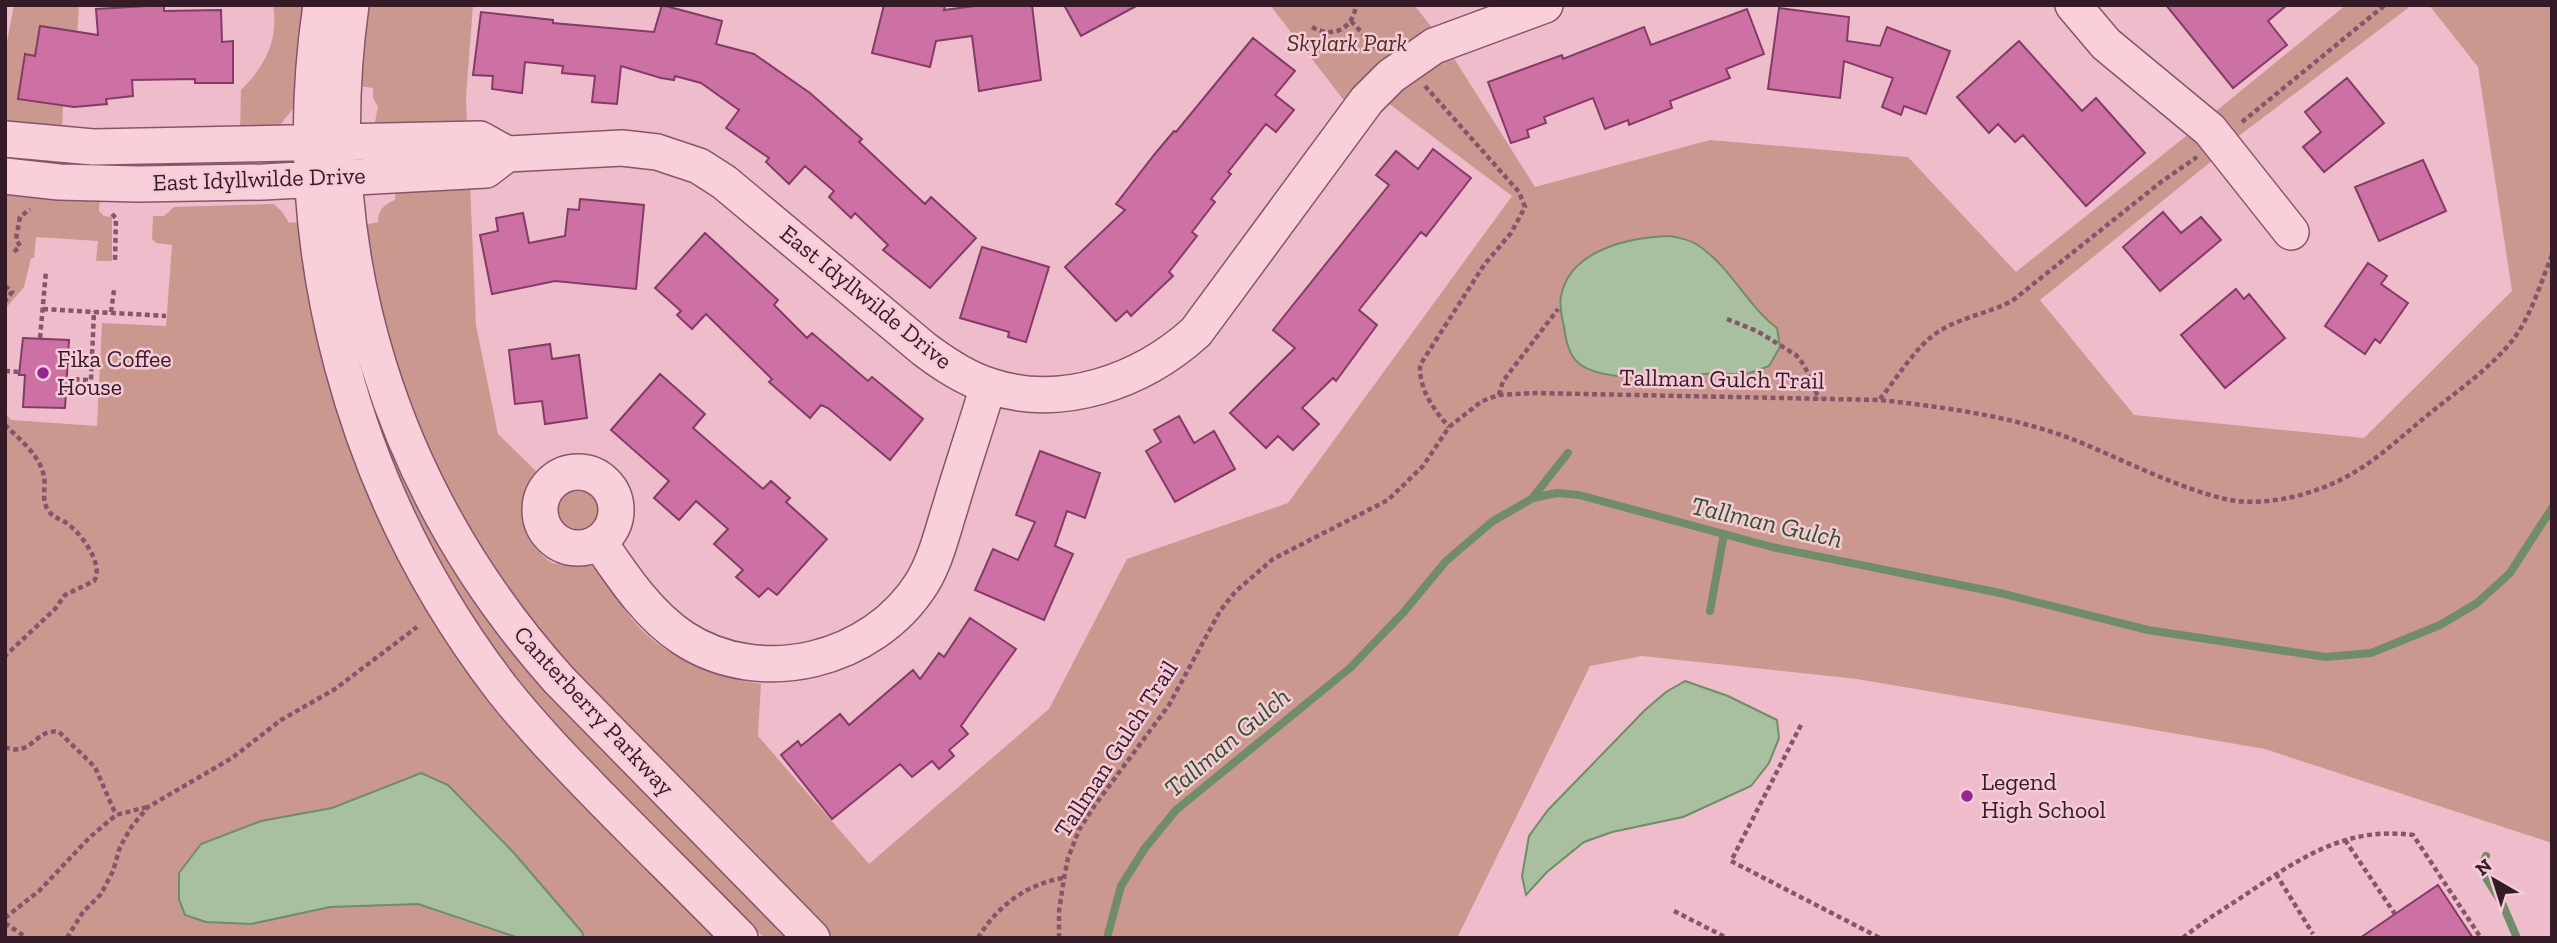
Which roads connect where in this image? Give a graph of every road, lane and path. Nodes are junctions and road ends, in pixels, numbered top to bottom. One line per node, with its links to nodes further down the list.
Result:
1 (321, 5): 13 (street, Canterberry Parkway)
2 (351, 5): 13 (street, Canterberry Parkway)
3 (1356, 5): 7 (path)
4 (1545, 5): 38 (street, East Idyllwilde Drive)
5 (2073, 5): 20 (street)
6 (2385, 5): 11 (path)
7 (1351, 21): 8 (path); 9 (path)
8 (1312, 27)
9 (1379, 51)
10 (1424, 86): 43 (path)
11 (2239, 124)
12 (5, 139): 13 (street, East Idyllwilde Drive)
13 (327, 142): 14 (street, East Idyllwilde Drive); 17 (street, Canterberry Parkway)
14 (508, 154): 17 (street, East Idyllwilde Drive); 38 (street, East Idyllwilde Drive)
15 (2197, 156): 41 (path)
16 (5, 176): 17 (street, East Idyllwilde Drive)
17 (328, 178): 61 (street, Canterberry Parkway); 62 (street, Canterberry Parkway)
18 (33, 207): 21 (path)
19 (106, 210): 23 (path)
20 (2291, 232)
21 (14, 252)
22 (2552, 255): 41 (path, Tallman Gulch Trail)
23 (115, 260)
24 (46, 271): 28 (path)
25 (5, 286): 27 (path)
26 (114, 290): 31 (path)
27 (5, 301)
28 (43, 309): 30 (path); 34 (path)
29 (1558, 309): 39 (path)
30 (94, 311): 31 (path); 37 (path)
31 (111, 312): 32 (path)
32 (166, 316)
33 (1727, 319): 40 (path)
34 (40, 338)
35 (5, 371): 36 (path)
36 (20, 372)
37 (66, 379)
38 (988, 386): 44 (street)
39 (1499, 395): 40 (path, Tallman Gulch Trail); 43 (path, Tallman Gulch Trail)
40 (1819, 399): 41 (path, Tallman Gulch Trail)
41 (1880, 400)
42 (5, 425): 46 (path)
43 (1449, 427): 53 (path, Tallman Gulch Trail)
44 (599, 542)
45 (417, 627): 49 (path)
46 (5, 656)
47 (1801, 725): 66 (path)
48 (5, 747): 50 (path)
49 (148, 807): 50 (path); 60 (path)
50 (116, 815): 56 (path)
51 (2344, 839): 52 (path); 55 (path); 68 (path)
52 (2276, 874): 58 (path); 67 (path)
53 (1064, 878): 63 (path); 64 (path, Tallman Gulch Trail)
54 (1674, 911): 65 (path)
55 (2395, 914)
56 (5, 918)
57 (5, 923): 59 (path)
58 (2313, 934)
59 (27, 938)
60 (67, 938)
61 (740, 938)
62 (812, 938)
63 (978, 938)
64 (1059, 938)
65 (1727, 938)
66 (1880, 938)
67 (2183, 938)
68 (2481, 938)

